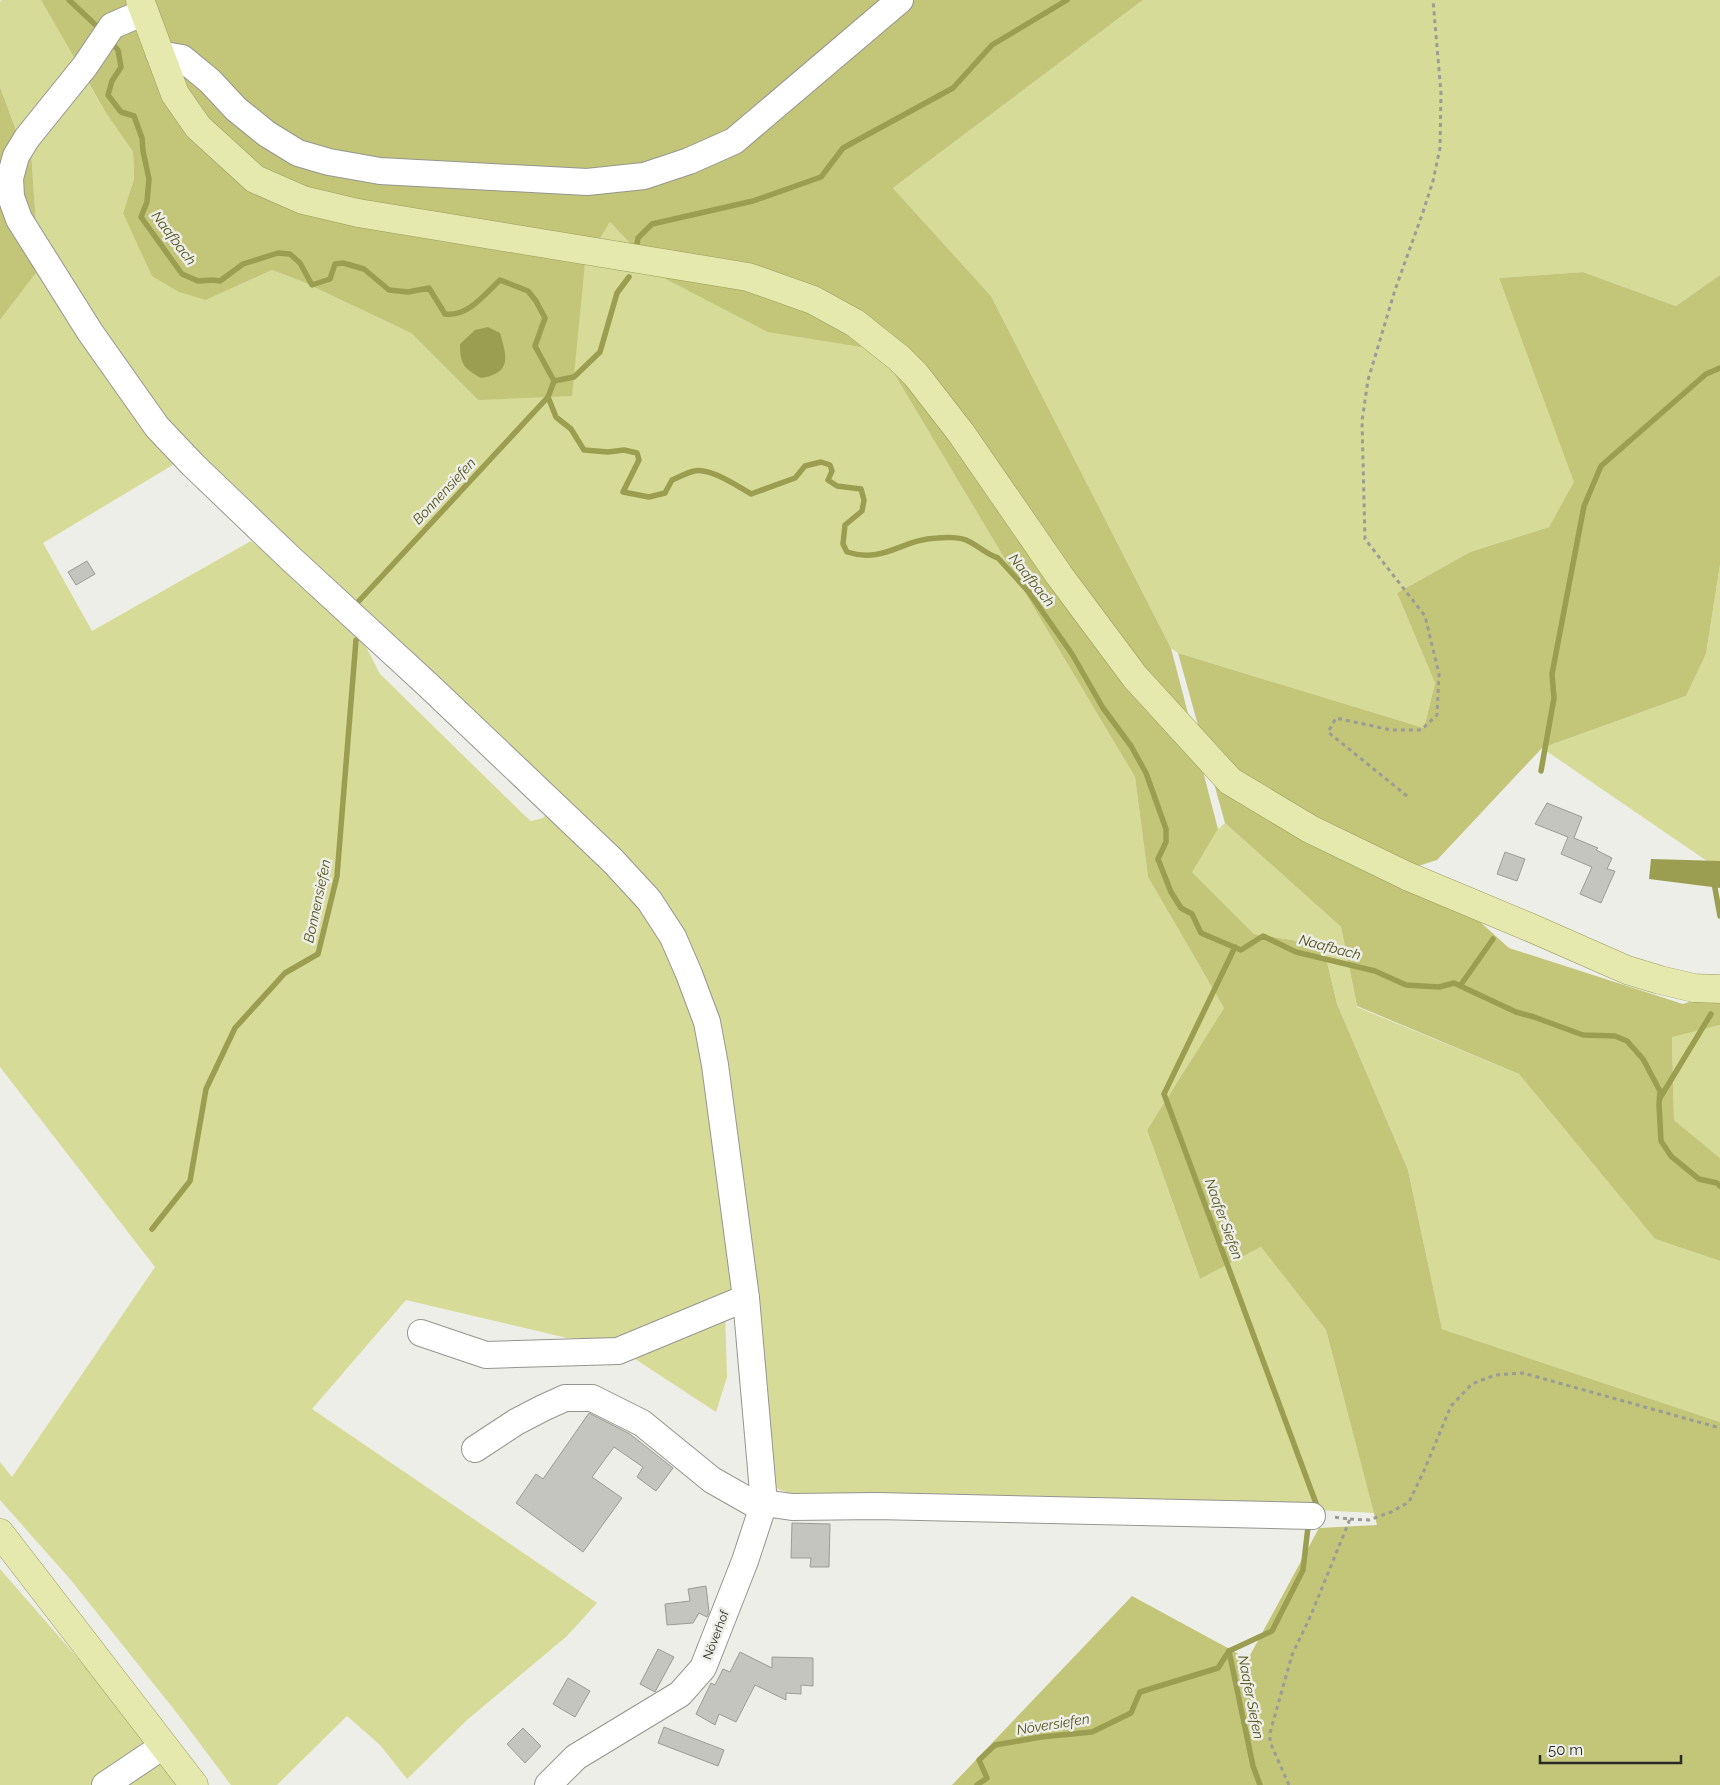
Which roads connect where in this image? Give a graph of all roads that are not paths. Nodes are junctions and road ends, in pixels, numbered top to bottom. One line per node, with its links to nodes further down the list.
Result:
1 (900, 0): 3 (street)
2 (142, 6): 3 (main road); 5 (street)
3 (159, 54): 4 (main road)
4 (1720, 989)
5 (746, 1298): 6 (street); 8 (street)
6 (421, 1333)
7 (475, 1449): 8 (street)
8 (764, 1506): 9 (street); 14 (street, Növerhof)
9 (1312, 1516)
10 (0, 1533): 11 (main road)
11 (164, 1746): 12 (street); 13 (main road)
12 (106, 1785)
13 (194, 1785)
14 (548, 1785)

